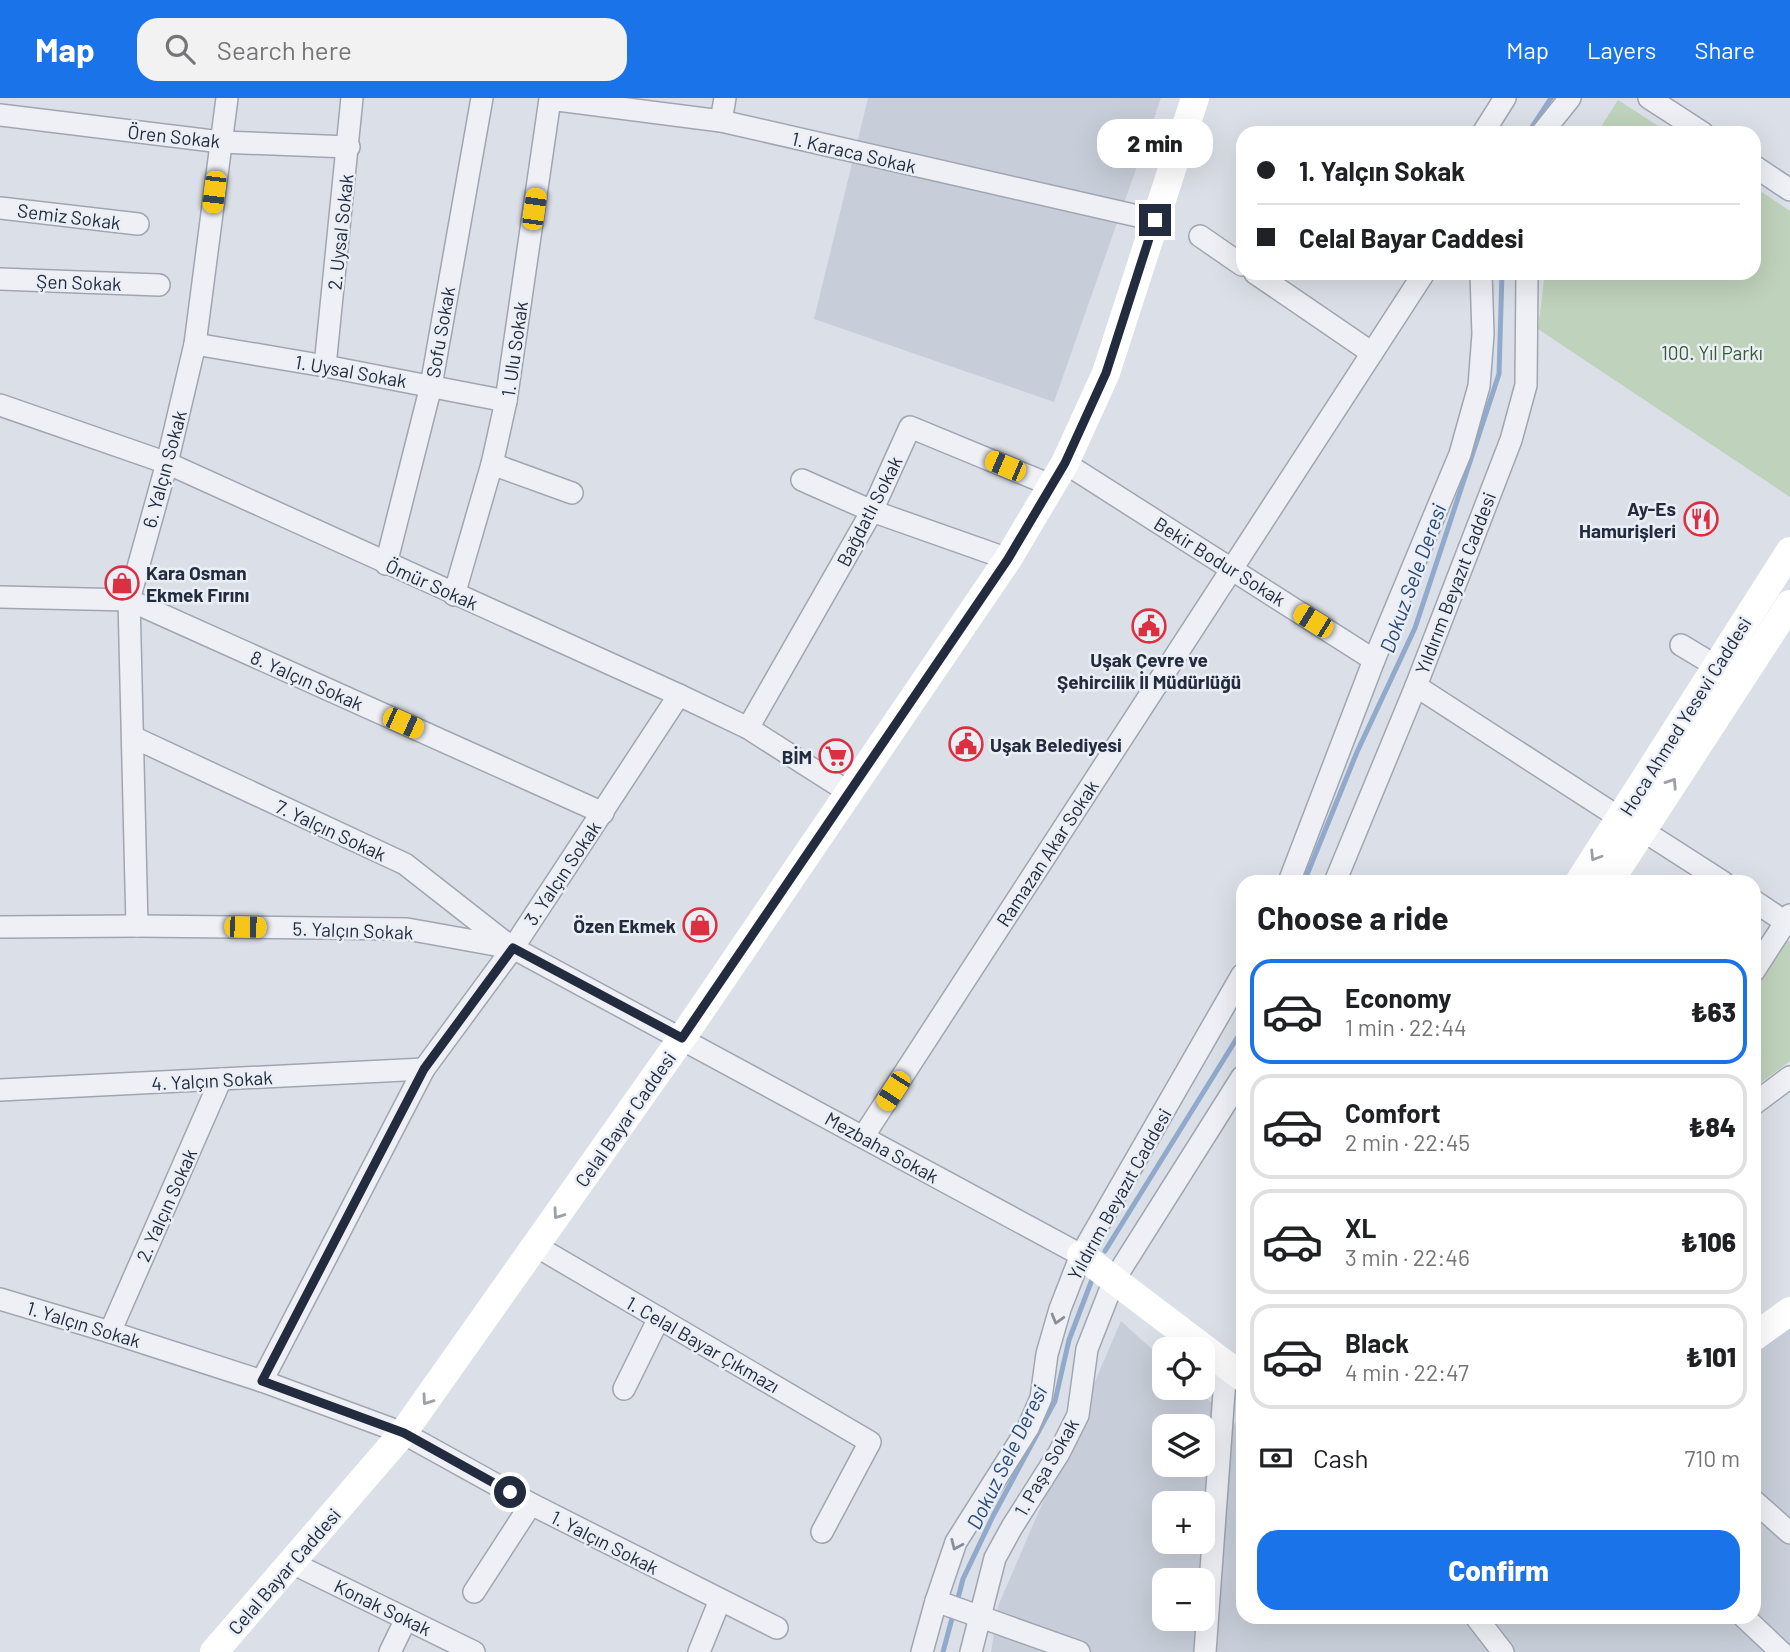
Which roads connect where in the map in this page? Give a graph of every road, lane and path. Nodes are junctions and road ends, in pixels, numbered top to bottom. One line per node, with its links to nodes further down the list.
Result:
1 (227, 98): 17 (street, 6. Yalçın Sokak)
2 (352, 98): 18 (street, 2. Uysal Sokak)
3 (482, 98): 35 (street, Sofu Sokak)
4 (724, 98): 12 (street)
5 (1195, 98): 22 (street, Celal Bayar Caddesi)
6 (1505, 98): 13 (street)
7 (1518, 98): 14 (street)
8 (1570, 98): 15 (street)
9 (1649, 98): 16 (street)
10 (550, 99): 12 (street, 1. Karaca Sokak); 36 (street, 1. Ulu Sokak)
11 (0, 115): 17 (street, Ören Sokak)
12 (721, 121): 22 (street, 1. Karaca Sokak)
13 (1487, 126)
14 (1501, 126)
15 (1548, 126)
16 (1692, 126)
17 (221, 142): 18 (street, Ören Sokak); 32 (street, 6. Yalçın Sokak)
18 (349, 147): 34 (street, 2. Uysal Sokak)
19 (1761, 171): 20 (street)
20 (1790, 190)
21 (0, 208): 23 (street, Semiz Sokak)
22 (1155, 220): 40 (street, Celal Bayar Caddesi)
23 (138, 224)
24 (1200, 236): 25 (street)
25 (1236, 261)
26 (0, 279): 31 (street, Şen Sokak)
27 (1265, 280): 33 (street)
28 (1419, 280): 33 (street, Ramazan Akar Sokak)
29 (1481, 280): 53 (street)
30 (1527, 280): 55 (street, Yıldırım Beyazıt Caddesi)
31 (159, 285)
32 (195, 344): 34 (street, 1. Uysal Sokak); 38 (street, 6. Yalçın Sokak)
33 (1372, 353): 47 (street, Ramazan Akar Sokak)
34 (325, 366): 35 (street, 1. Uysal Sokak)
35 (431, 386): 36 (street, 1. Uysal Sokak); 46 (street, Sofu Sokak)
36 (506, 401): 39 (street, 1. Ulu Sokak)
37 (0, 405): 38 (street, Ömür Sokak)
38 (167, 463): 46 (street, Ömür Sokak); 50 (street, 6. Yalçın Sokak)
39 (492, 464): 42 (street); 48 (street, 1. Ulu Sokak)
40 (1059, 474): 43 (street, Bağdatlı Sokak); 45 (street, Celal Bayar Caddesi); 47 (street, Bekir Bodur Sokak)
41 (802, 480): 43 (street)
42 (572, 493)
43 (872, 511): 45 (street); 57 (street, Bağdatlı Sokak)
44 (1790, 551): 54 (street, Hoca Ahmed Yesevi Caddesi)
45 (1008, 559): 59 (street, Celal Bayar Caddesi)
46 (386, 564): 48 (street, Ömür Sokak)
47 (1231, 569): 53 (street, Bekir Bodur Sokak); 81 (street, Ramazan Akar Sokak)
48 (454, 595): 56 (street, Ömür Sokak)
49 (0, 597): 50 (street, 8. Yalçın Sokak)
50 (129, 600): 58 (street, 6. Yalçın Sokak); 60 (street, 8. Yalçın Sokak)
51 (1790, 604): 61 (street, Hoca Ahmed Yesevi Caddesi, one-way to 51)
52 (1681, 645): 54 (street)
53 (1374, 660): 62 (street)
54 (1716, 666): 61 (street, Hoca Ahmed Yesevi Caddesi)
55 (1416, 686): 61 (street); 63 (street, Yıldırım Beyazıt Caddesi)
56 (679, 695): 57 (street, Ömür Sokak); 60 (street, 3. Yalçın Sokak)
57 (748, 728): 59 (street, Ömür Sokak)
58 (133, 737): 69 (street, 6. Yalçın Sokak); 71 (street, 7. Yalçın Sokak)
59 (850, 793): 74 (street, Celal Bayar Caddesi)
60 (603, 813): 71 (street, 3. Yalçın Sokak)
61 (1631, 824): 64 (street, Hoca Ahmed Yesevi Caddesi, one-way to 64); 65 (street, Hoca Ahmed Yesevi Caddesi); 66 (street)
62 (1292, 875)
63 (1338, 875)
64 (1585, 875)
65 (1612, 875)
66 (1712, 875)
67 (1761, 905): 68 (street)
68 (1788, 920): 72 (street)
69 (137, 926): 70 (street, 5. Yalçın Sokak); 71 (street, 5. Yalçın Sokak)
70 (0, 927)
71 (513, 948): 74 (street, 5. Yalçın Sokak); 75 (street, 3. Yalçın Sokak)
72 (1761, 960)
73 (1236, 985): 83 (street, Yıldırım Beyazıt Caddesi)
74 (682, 1038): 81 (street, Mezbaha Sokak); 82 (street, Celal Bayar Caddesi, one-way to 82)
75 (424, 1069): 77 (street, 4. Yalçın Sokak); 91 (street, 3. Yalçın Sokak)
76 (1790, 1077): 80 (street)
77 (221, 1079): 79 (street, 4. Yalçın Sokak); 88 (street, 2. Yalçın Sokak)
78 (1236, 1087): 84 (street, Yıldırım Beyazıt Caddesi)
79 (0, 1090)
80 (1761, 1099)
81 (863, 1137): 83 (street, Mezbaha Sokak)
82 (536, 1246): 87 (street, 1. Celal Bayar Çıkmazı); 93 (street, Celal Bayar Caddesi, one-way to 93)
83 (1081, 1255): 84 (street); 101 (street, Yıldırım Beyazıt Caddesi, one-way to 101)
84 (1114, 1280): 90 (street); 102 (street, 1. Paşa Sokak)
85 (0, 1299): 88 (street, 1. Yalçın Sokak)
86 (1790, 1311): 89 (street)
87 (659, 1318): 92 (street); 96 (street, 1. Celal Bayar Çıkmazı)
88 (110, 1332): 91 (street, 1. Yalçın Sokak)
89 (1761, 1332)
90 (1234, 1371): 115 (street)
91 (262, 1381): 93 (street, 1. Yalçın Sokak)
92 (624, 1389)
93 (404, 1433): 94 (street, 1. Yalçın Sokak); 98 (street, Celal Bayar Caddesi)
94 (531, 1504): 99 (street); 100 (street, 1. Yalçın Sokak)
95 (1761, 1507): 97 (street)
96 (822, 1532)
97 (1790, 1533)
98 (292, 1563): 103 (street, Konak Sokak); 108 (street, Celal Bayar Caddesi)
99 (474, 1592)
100 (720, 1600): 106 (street, 1. Yalçın Sokak); 111 (street)
101 (940, 1602): 102 (street); 112 (street, Yıldırım Beyazıt Caddesi)
102 (973, 1615): 107 (street); 113 (street, 1. Paşa Sokak)
103 (406, 1619): 109 (street); 110 (street, Konak Sokak)
104 (1481, 1624): 116 (street)
105 (1751, 1624): 117 (street)
106 (778, 1628)
107 (1038, 1645): 114 (street)
108 (214, 1652)
109 (390, 1652)
110 (474, 1652)
111 (699, 1652)
112 (922, 1652)
113 (971, 1652)
114 (1079, 1652)
115 (1205, 1652)
116 (1503, 1652)
117 (1781, 1652)

